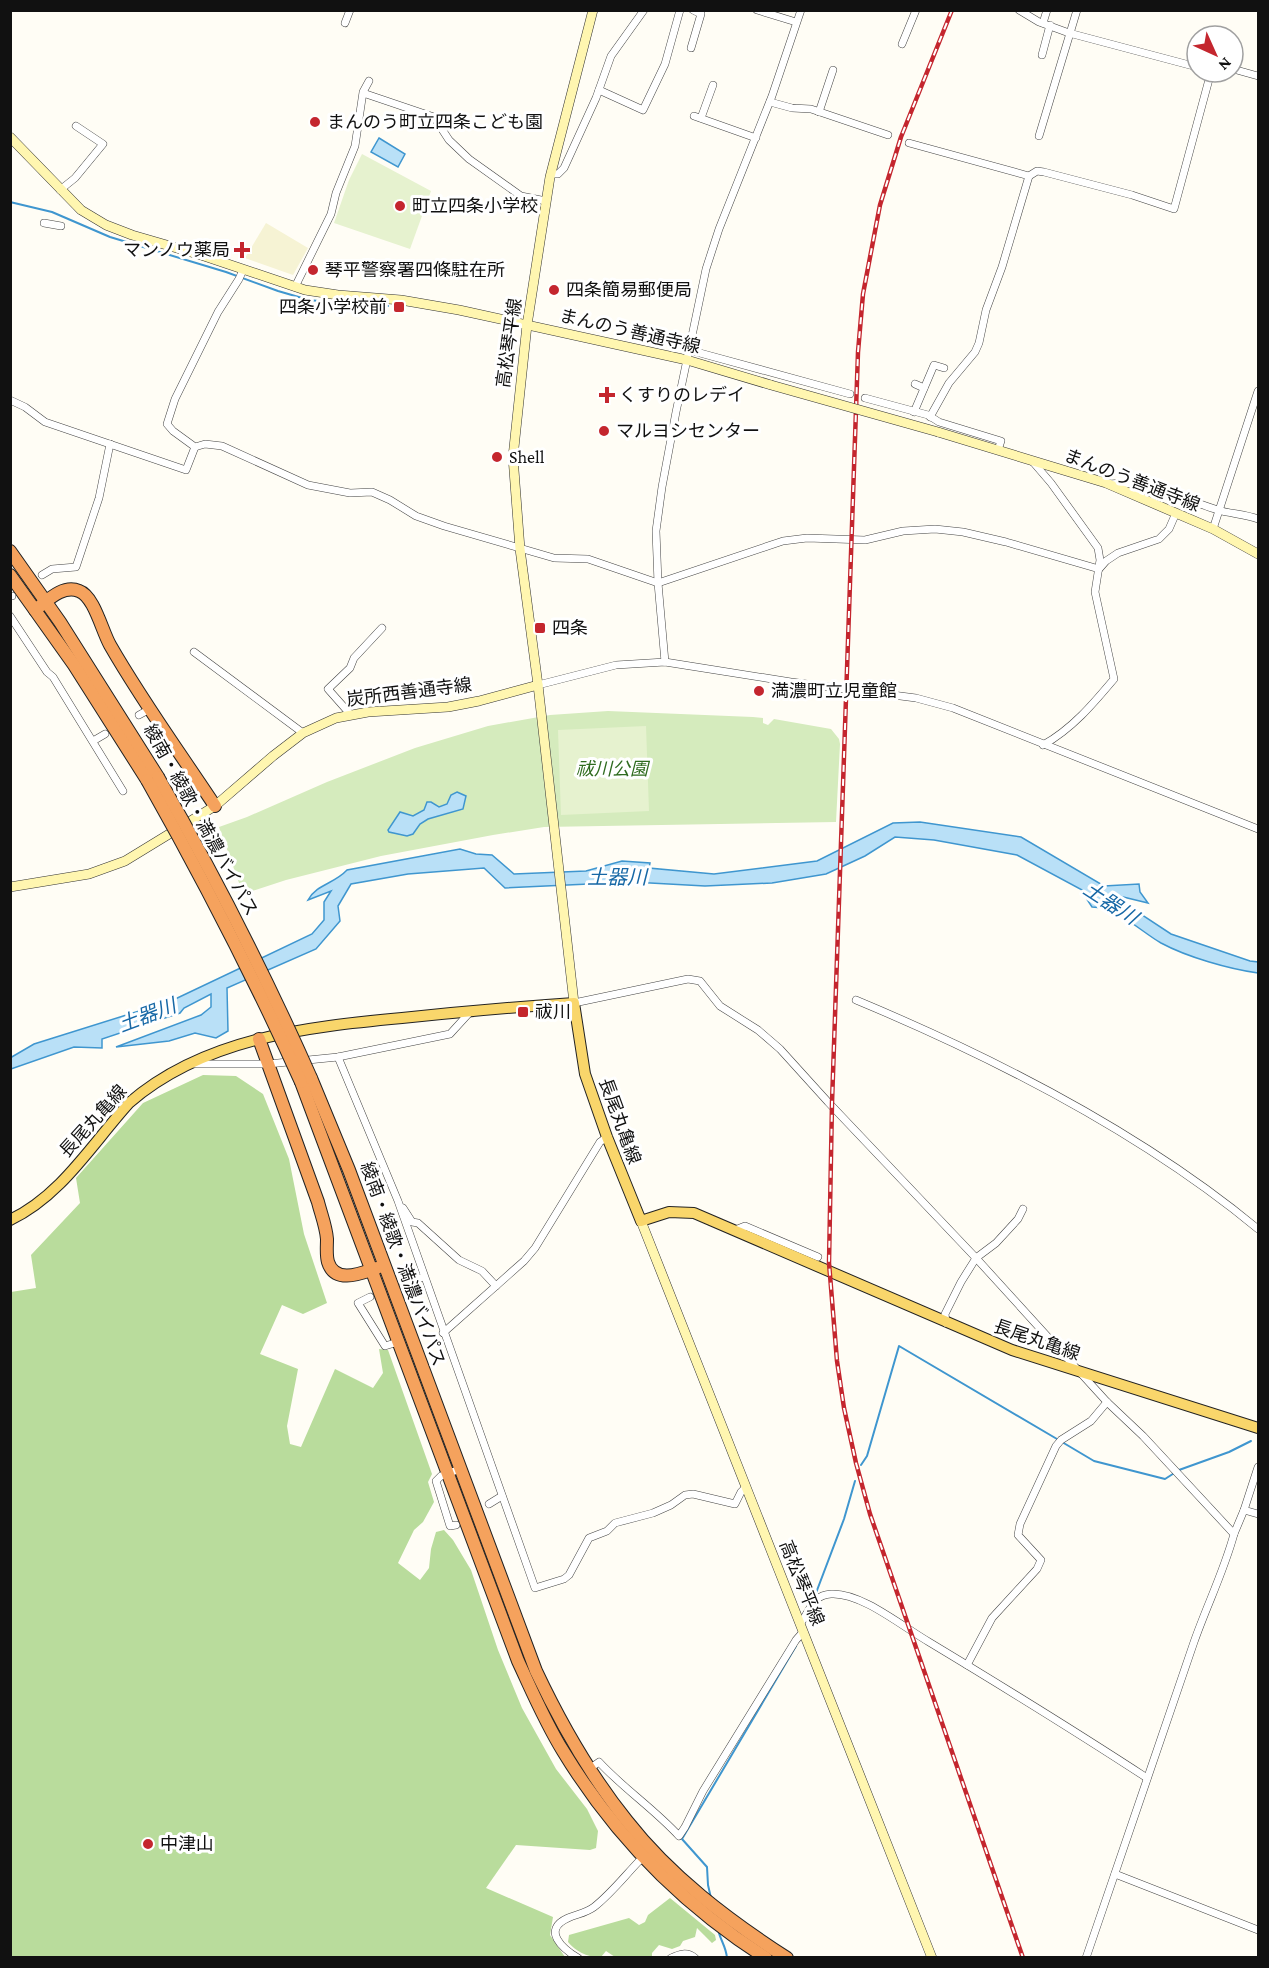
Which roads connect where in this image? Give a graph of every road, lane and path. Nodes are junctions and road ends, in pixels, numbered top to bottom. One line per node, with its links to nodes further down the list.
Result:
1 (350, 10): 13 (street)
2 (593, 10): 36 (main road, 高松琴平線)
3 (644, 10): 24 (street)
4 (680, 10): 24 (street)
5 (693, 10): 17 (street)
6 (757, 10): 12 (street)
7 (801, 10): 12 (street)
8 (916, 10): 16 (street)
9 (1019, 10): 14 (street)
10 (1047, 10): 14 (street)
11 (1077, 10): 15 (street)
12 (796, 22): 26 (street)
13 (345, 23)
14 (1046, 24): 15 (street); 18 (street)
15 (1070, 33): 19 (street); 32 (street)
16 (902, 44)
17 (691, 48)
18 (1042, 55)
19 (1185, 64)
20 (833, 70): 27 (street)
21 (369, 81): 43 (street)
22 (1208, 84): 37 (street)
23 (713, 86): 29 (street)
24 (599, 90): 36 (street)
25 (366, 94): 39 (street)
26 (770, 102): 27 (street); 34 (street)
27 (819, 112): 31 (street)
28 (722, 116): 29 (street)
29 (719, 125): 34 (street)
30 (76, 126): 38 (street)
31 (888, 135)
32 (1039, 136)
33 (10, 137): 38 (main road, まんのう善通寺線)
34 (756, 138): 45 (street)
35 (909, 143): 37 (street)
36 (551, 174): 39 (main road, 高松琴平線)
37 (1029, 176): 54 (street)
38 (60, 190): 42 (main road, まんのう善通寺線)
39 (546, 201): 44 (main road, 高松琴平線)
40 (44, 222): 41 (street)
41 (61, 226)
42 (241, 274): 43 (main road, まんのう善通寺線); 56 (street)
43 (295, 286): 44 (main road, まんのう善通寺線)
44 (527, 325): 45 (main road, まんのう善通寺線); 64 (main road, 高松琴平線)
45 (688, 355): 50 (street); 57 (main road, まんのう善通寺線, bridge); 70 (street)
46 (944, 368): 48 (street)
47 (915, 384): 48 (street)
48 (924, 388): 53 (street)
49 (1258, 391): 60 (street)
50 (850, 394)
51 (865, 398): 53 (street)
52 (10, 400): 55 (street)
53 (914, 412): 54 (street)
54 (930, 417): 57 (street)
55 (110, 444): 56 (street); 69 (street)
56 (195, 447): 64 (street)
57 (998, 450): 58 (main road, まんのう善通寺線)
58 (1032, 460): 59 (main road, まんのう善通寺線); 67 (street)
59 (1109, 485): 60 (street); 61 (main road, まんのう善通寺線)
60 (1219, 511): 62 (street); 63 (street)
61 (1176, 513): 63 (main road, まんのう善通寺線); 67 (street)
62 (1258, 519)
63 (1213, 529): 66 (main road, まんのう善通寺線)
64 (520, 549): 70 (street); 77 (main road, 高松琴平線)
65 (10, 551): 71 (highway, 綾南・綾歌・満濃バイパス)
66 (1258, 554)
67 (1099, 569): 70 (street); 84 (street)
68 (10, 575): 72 (highway, 綾南・綾歌・満濃バイパス)
69 (42, 575)
70 (658, 583): 76 (street)
71 (46, 602): 72 (highway); 78 (highway); 85 (highway, 綾南・綾歌・満濃バイパス)
72 (35, 610): 85 (highway, 綾南・綾歌・満濃バイパス)
73 (10, 616): 83 (street)
74 (382, 628): 80 (street)
75 (194, 652): 81 (street)
76 (664, 662): 77 (street); 84 (street)
77 (538, 685): 80 (main road, 炭所西善通寺線); 91 (main road)
78 (150, 709): 79 (street); 87 (highway)
79 (139, 715)
80 (351, 715): 81 (main road, 炭所西善通寺線)
81 (303, 733): 87 (main road, 炭所西善通寺線)
82 (105, 734): 83 (street)
83 (93, 741): 86 (street)
84 (1043, 745): 88 (street)
85 (152, 779): 97 (highway, 綾南・綾歌・満濃バイパス, bridge)
86 (123, 791)
87 (215, 806): 89 (main road, 炭所西善通寺線)
88 (1258, 829)
89 (10, 887)
90 (856, 1000): 103 (street)
91 (574, 1003): 92 (main road, 長尾丸亀線); 98 (main road, 長尾丸亀線); 106 (street)
92 (471, 1011): 93 (main road, 長尾丸亀線); 94 (street)
93 (259, 1039): 95 (main road, 長尾丸亀線); 96 (highway)
94 (338, 1058): 96 (street); 99 (street)
95 (190, 1064): 96 (street); 101 (main road, 長尾丸亀線)
96 (268, 1064): 108 (highway)
97 (306, 1080): 107 (highway, 綾南・綾歌・満濃バイパス); 108 (highway, 綾南・綾歌・満濃バイパス)
98 (607, 1137): 102 (main road, 長尾丸亀線); 111 (street)
99 (398, 1201): 109 (street); 111 (street)
100 (1023, 1209): 106 (street)
101 (10, 1220)
102 (641, 1221): 104 (main road, 長尾丸亀線); 121 (main road, 高松琴平線)
103 (1258, 1229)
104 (735, 1230): 105 (street); 113 (main road, 長尾丸亀線)
105 (818, 1257)
106 (976, 1258): 113 (street); 116 (street)
107 (384, 1265): 108 (highway); 120 (highway, 綾南・綾歌・満濃バイパス)
108 (371, 1270): 115 (highway, 綾南・綾歌・満濃バイパス)
109 (424, 1277): 110 (street); 114 (street)
110 (410, 1281)
111 (496, 1286): 114 (street)
112 (370, 1297): 115 (street)
113 (946, 1323): 116 (main road, 長尾丸亀線)
114 (443, 1333): 122 (street)
115 (399, 1342): 120 (highway, 綾南・綾歌・満濃バイパス)
116 (1083, 1373): 117 (street); 118 (main road, 長尾丸亀線)
117 (1107, 1402): 127 (street); 129 (street)
118 (1258, 1428)
119 (1258, 1467): 124 (street)
120 (454, 1471): 126 (street); 130 (highway, 綾南・綾歌・満濃バイパス); 132 (highway, 綾南・綾歌・満濃バイパス)
121 (746, 1487): 122 (street); 128 (main road, 高松琴平線)
122 (502, 1496): 123 (street)
123 (489, 1504)
124 (1244, 1510): 125 (street); 127 (street)
125 (1258, 1514)
126 (456, 1525)
127 (1234, 1534): 131 (street)
128 (802, 1628): 129 (street); 130 (street); 141 (main road, 高松琴平線)
129 (967, 1665): 131 (street)
130 (589, 1769): 134 (highway, 綾南・綾歌・満濃バイパス)
131 (1147, 1778): 133 (street)
132 (643, 1857): 134 (highway, 綾南・綾歌・満濃バイパス); 136 (street)
133 (1115, 1874): 135 (street); 142 (street)
134 (690, 1894): 139 (highway, 綾南・綾歌・満濃バイパス); 140 (highway, 綾南・綾歌・満濃バイパス)
135 (1258, 1930)
136 (578, 1958)
137 (671, 1958): 138 (street)
138 (695, 1958)
139 (766, 1958)
140 (787, 1958)
141 (932, 1958)
142 (1086, 1958)

